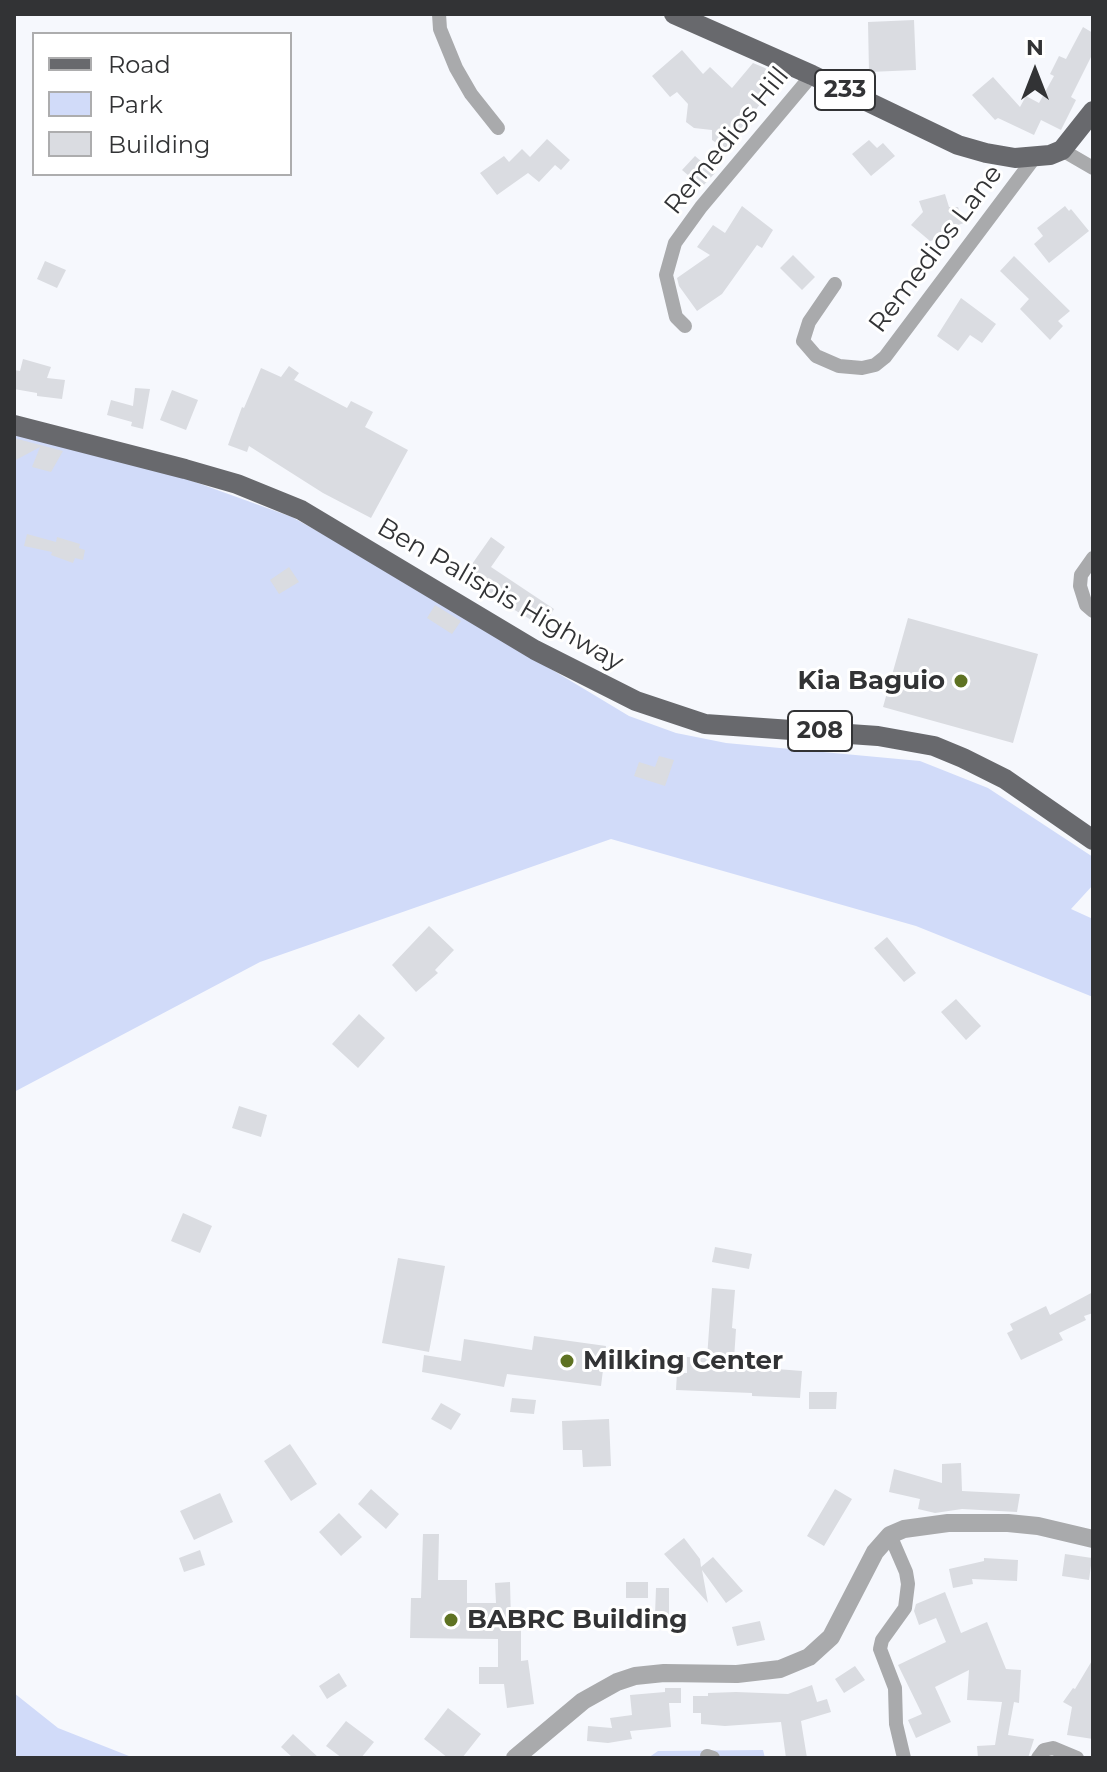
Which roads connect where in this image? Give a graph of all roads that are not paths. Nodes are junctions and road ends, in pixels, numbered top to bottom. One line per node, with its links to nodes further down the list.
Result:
1 (439, 14): 5 (street)
2 (674, 14): 3 (main road, 233)
3 (812, 75): 7 (main road, 233); 10 (street, Remedios Hill)
4 (1093, 111): 6 (main road)
5 (498, 128)
6 (1062, 150): 7 (main road, 233); 8 (street)
7 (1035, 157): 9 (street, Remedios Lane)
8 (1093, 168)
9 (835, 284)
10 (685, 326)
11 (14, 425): 14 (main road, Ben Palispis Highway / 208)
12 (1093, 558): 13 (street)
13 (1093, 611)
14 (1093, 840)
15 (890, 1535): 16 (street); 17 (street); 18 (street)
16 (1093, 1539)
17 (515, 1758)
18 (904, 1758)
19 (1038, 1758): 20 (street)
20 (1077, 1758)

